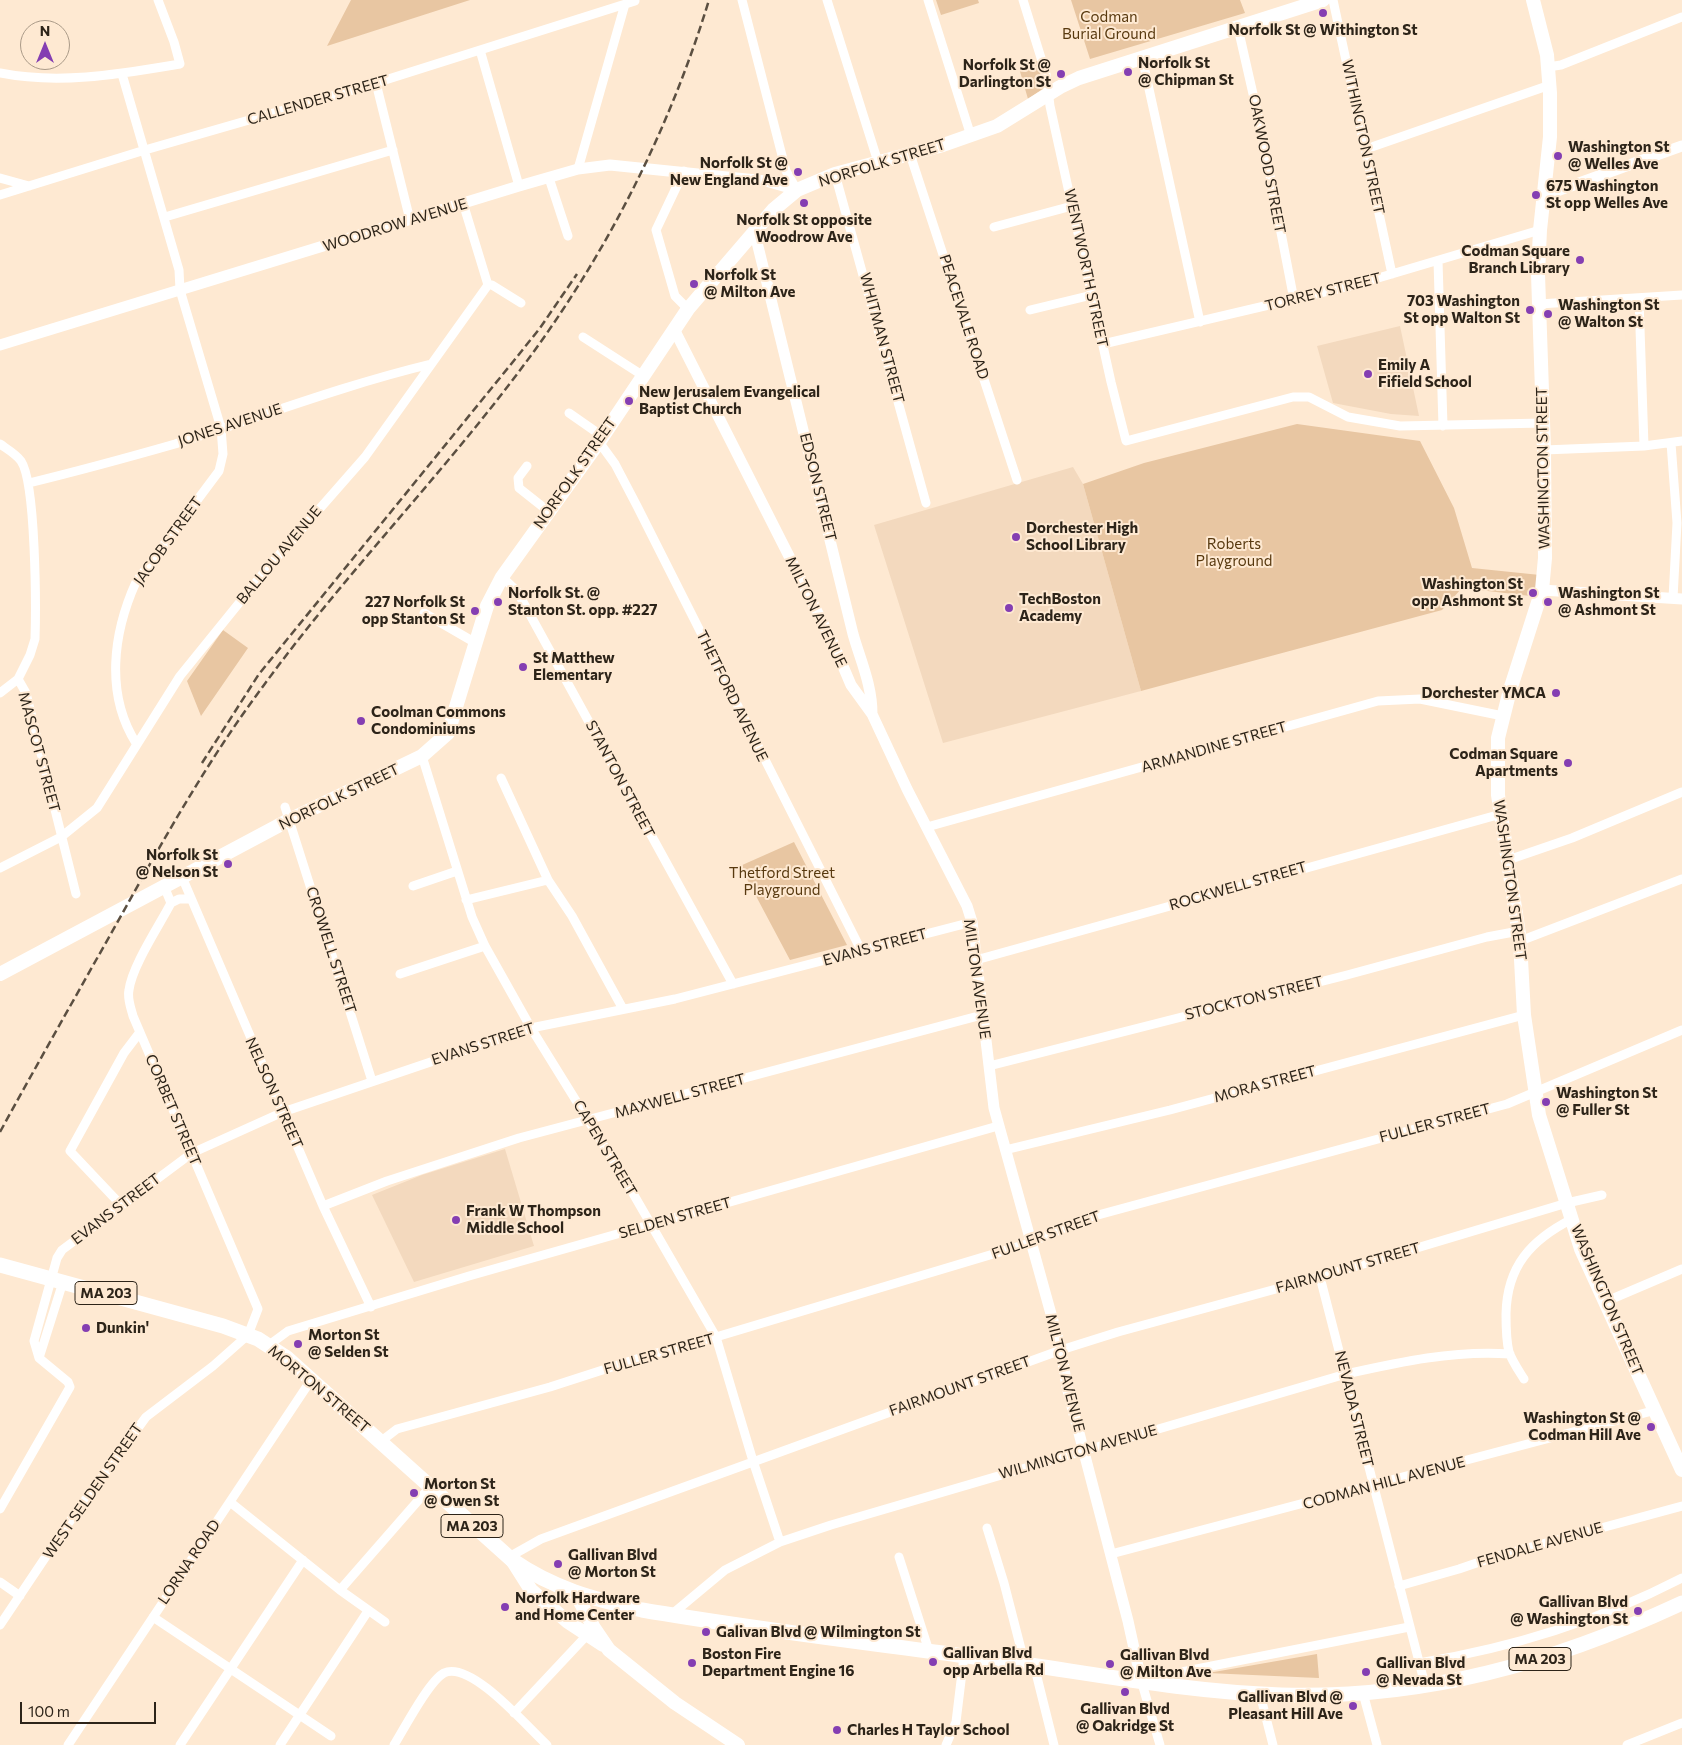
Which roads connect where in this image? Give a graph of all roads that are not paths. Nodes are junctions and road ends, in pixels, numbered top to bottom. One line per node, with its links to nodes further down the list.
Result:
1 (158, 0): 17 (street)
2 (742, 0): 35 (street)
3 (827, 0): 27 (street)
4 (928, 0): 21 (street)
5 (1022, 0): 20 (street, WENTWORTH STREET)
6 (1323, 0): 12 (main road, NORFOLK STREET)
7 (1333, 0): 23 (street, WITHINGTON STREET)
8 (1533, 0): 15 (main road, WASHINGTON STREET)
9 (635, 1): 10 (street, CALLENDER STREET)
10 (625, 4): 13 (street, CALLENDER STREET); 28 (street)
11 (1682, 17): 15 (street)
12 (1238, 28): 14 (main road, NORFOLK STREET); 53 (street, OAKWOOD STREET)
13 (480, 50): 18 (street, CALLENDER STREET); 34 (street)
14 (1142, 57): 20 (main road, NORFOLK STREET); 58 (street)
15 (1548, 67): 19 (main road, WASHINGTON STREET)
16 (0, 72): 17 (street)
17 (122, 74): 24 (street, JACOB STREET)
18 (376, 84): 24 (street, CALLENDER STREET); 25 (street)
19 (1550, 84): 23 (street); 37 (main road, WASHINGTON STREET)
20 (1049, 93): 21 (main road, NORFOLK STREET); 39 (street, WENTWORTH STREET)
21 (971, 136): 26 (main road, NORFOLK STREET)
22 (1682, 146): 37 (street)
23 (1366, 149): 47 (street, WITHINGTON STREET)
24 (145, 150): 33 (street, CALLENDER STREET); 40 (street, JACOB STREET)
25 (393, 150): 40 (street); 41 (street)
26 (910, 154): 27 (main road, NORFOLK STREET); 76 (street, PEACEVALE ROAD)
27 (878, 162): 30 (main road, NORFOLK STREET)
28 (578, 169): 29 (street, WOODROW AVENUE); 32 (street, WOODROW AVENUE)
29 (684, 171): 35 (street, WOODROW AVENUE); 56 (street)
30 (836, 174): 35 (main road, NORFOLK STREET); 78 (street, WHITMAN STREET)
31 (0, 178): 33 (street)
32 (549, 178): 34 (street, WOODROW AVENUE); 45 (street)
33 (29, 186): 36 (street, CALLENDER STREET)
34 (520, 186): 38 (street, WOODROW AVENUE)
35 (797, 190): 43 (main road, NORFOLK STREET)
36 (0, 195)
37 (1544, 196): 44 (main road, WASHINGTON STREET)
38 (463, 204): 41 (street, WOODROW AVENUE); 48 (street)
39 (1072, 206): 42 (street); 50 (street, WENTWORTH STREET)
40 (165, 217): 49 (street, JACOB STREET)
41 (410, 220): 49 (street, WOODROW AVENUE)
42 (994, 227)
43 (754, 230): 56 (main road, NORFOLK STREET); 86 (street, EDSON STREET)
44 (1540, 230): 46 (street, TORREY STREET); 55 (main road, WASHINGTON STREET)
45 (568, 236)
46 (1438, 261): 47 (street, TORREY STREET); 67 (street)
47 (1392, 274): 53 (street, TORREY STREET)
48 (488, 285): 54 (street); 63 (street, BALLOU AVENUE)
49 (180, 290): 62 (street, WOODROW AVENUE); 68 (street, JACOB STREET)
50 (1092, 295): 57 (street); 61 (street, WENTWORTH STREET)
51 (1682, 296): 52 (street)
52 (1639, 299): 55 (street); 73 (street)
53 (1294, 300): 58 (street, TORREY STREET)
54 (521, 302)
55 (1539, 304): 66 (main road, WASHINGTON STREET)
56 (688, 309): 59 (main road, NORFOLK STREET)
57 (1030, 310)
58 (1200, 322): 61 (street, TORREY STREET)
59 (674, 329): 64 (main road, NORFOLK STREET); 87 (street, MILTON AVENUE)
60 (583, 337): 64 (street)
61 (1103, 344): 67 (street, WENTWORTH STREET)
62 (0, 345)
63 (431, 364): 68 (street, JONES AVENUE); 94 (street, BALLOU AVENUE)
64 (642, 375): 69 (main road, NORFOLK STREET)
65 (569, 413): 69 (street, THETFORD AVENUE)
66 (1544, 423): 67 (street); 74 (main road, WASHINGTON STREET)
67 (1443, 426)
68 (221, 428): 77 (street, JONES AVENUE); 94 (street, JACOB STREET)
69 (601, 439): 79 (main road, NORFOLK STREET); 117 (street, THETFORD AVENUE)
70 (1682, 441): 71 (street)
71 (1672, 442): 73 (street); 80 (street)
72 (0, 444): 77 (street, MASCOT STREET)
73 (1644, 446): 74 (street)
74 (1544, 450): 82 (main road, WASHINGTON STREET)
75 (527, 466): 79 (street)
76 (1017, 480)
77 (28, 483): 89 (street, MASCOT STREET)
78 (926, 503)
79 (548, 511): 81 (main road, NORFOLK STREET)
80 (1680, 522): 83 (street)
81 (502, 577): 85 (main road, NORFOLK STREET); 121 (street, STANTON STREET)
82 (1542, 590): 83 (street); 93 (main road, WASHINGTON STREET)
83 (1677, 599)
84 (424, 613): 85 (street)
85 (474, 642): 95 (main road, NORFOLK STREET)
86 (861, 654): 87 (street); 88 (street, EDSON STREET)
87 (841, 662): 90 (street, MILTON AVENUE)
88 (868, 676): 90 (street); 92 (street, EDSON STREET)
89 (18, 679): 91 (street); 101 (street, MASCOT STREET)
90 (851, 685): 92 (street, MILTON AVENUE)
91 (0, 693)
92 (872, 714): 100 (street, MILTON AVENUE)
93 (1503, 716): 99 (main road, WASHINGTON STREET); 100 (street, ARMANDINE STREET)
94 (136, 743): 101 (street, BALLOU AVENUE)
95 (422, 756): 98 (main road, NORFOLK STREET); 104 (street, CAPEN STREET)
96 (501, 778): 107 (street)
97 (1682, 792): 102 (street)
98 (287, 814): 105 (main road, NORFOLK STREET); 129 (street, CROWELL STREET)
99 (1501, 814): 102 (main road, WASHINGTON STREET); 118 (street, ROCKWELL STREET)
100 (927, 827): 114 (street, MILTON AVENUE)
101 (61, 837): 103 (street, BALLOU AVENUE); 110 (street, MASCOT STREET)
102 (1508, 860): 115 (main road, WASHINGTON STREET)
103 (0, 868)
104 (457, 871): 109 (street); 112 (street, CAPEN STREET)
105 (182, 877): 108 (main road, NORFOLK STREET); 111 (street, NELSON STREET)
106 (1682, 878): 115 (street, STOCKTON STREET)
107 (548, 880): 112 (street); 122 (street)
108 (164, 886): 113 (street); 119 (main road, NORFOLK STREET)
109 (413, 886)
110 (76, 894)
111 (190, 899): 113 (street); 131 (street, NELSON STREET)
112 (466, 900): 116 (street, CAPEN STREET)
113 (171, 902): 127 (street, CORBET STREET)
114 (972, 922): 117 (street, EVANS STREET); 118 (street, MILTON AVENUE)
115 (1519, 936): 123 (main road, WASHINGTON STREET); 128 (street, STOCKTON STREET)
116 (485, 946): 120 (street); 125 (street, CAPEN STREET)
117 (862, 952): 121 (street, EVANS STREET)
118 (976, 960): 124 (street, MILTON AVENUE)
119 (0, 974)
120 (400, 974)
121 (733, 984): 122 (street, EVANS STREET)
122 (623, 1009): 125 (street, EVANS STREET)
123 (1524, 1014): 130 (main road, WASHINGTON STREET); 134 (street, MORA STREET)
124 (982, 1015): 128 (street, MILTON AVENUE); 132 (street, MAXWELL STREET)
125 (531, 1028): 129 (street, EVANS STREET); 132 (street, CAPEN STREET)
126 (1682, 1030): 130 (street, FULLER STREET)
127 (140, 1032): 135 (street, CORBET STREET); 138 (street)
128 (989, 1066): 133 (street, MILTON AVENUE)
129 (372, 1081): 131 (street, EVANS STREET)
130 (1534, 1093): 137 (main road, WASHINGTON STREET); 142 (street, FULLER STREET)
131 (283, 1112): 135 (street, EVANS STREET); 139 (street, NELSON STREET)
132 (588, 1120): 139 (street, MAXWELL STREET); 141 (street, CAPEN STREET)
133 (998, 1126): 134 (street, MILTON AVENUE); 141 (street, SELDEN STREET)
134 (1005, 1150): 142 (street, MILTON AVENUE)
135 (192, 1152): 138 (street, EVANS STREET); 149 (street, CORBET STREET)
136 (1602, 1195): 137 (street, FAIRMOUNT STREET)
137 (1567, 1203): 140 (main road, WASHINGTON STREET); 145 (street, FAIRMOUNT STREET)
138 (121, 1205): 146 (street, EVANS STREET)
139 (323, 1206): 148 (street, NELSON STREET)
140 (1572, 1219): 147 (main road, WASHINGTON STREET); 153 (street)
141 (651, 1225): 148 (street, SELDEN STREET); 150 (street, CAPEN STREET)
142 (1030, 1243): 150 (street, FULLER STREET); 152 (street, MILTON AVENUE)
143 (0, 1265): 146 (highway, MORTON STREET / MA 203)
144 (1682, 1270): 147 (street)
145 (1320, 1277): 152 (street, FAIRMOUNT STREET); 155 (street, NEVADA STREET)
146 (57, 1280): 149 (highway, MORTON STREET / MA 203); 154 (street); 154 (street)
147 (1606, 1301): 158 (main road, WASHINGTON STREET)
148 (371, 1307): 151 (street, SELDEN STREET)
149 (248, 1335): 151 (highway, MORTON STREET / MA 203); 179 (street, WEST SELDEN STREET)
150 (716, 1337): 159 (street, FULLER STREET); 161 (street, CAPEN STREET)
151 (269, 1345): 157 (highway, MORTON STREET / MA 203)
152 (1060, 1350): 160 (street, MILTON AVENUE); 161 (street, FAIRMOUNT STREET)
153 (1510, 1354): 155 (street, WILMINGTON AVENUE); 156 (street)
154 (39, 1358): 167 (street)
155 (1346, 1374): 160 (street, WILMINGTON AVENUE); 163 (street, NEVADA STREET)
156 (1524, 1379)
157 (311, 1380): 159 (highway, MORTON STREET / MA 203); 165 (street, LORNA ROAD)
158 (1656, 1410): 162 (main road, WASHINGTON STREET); 163 (street, CODMAN HILL AVENUE)
159 (380, 1442): 164 (highway, MORTON STREET / MA 203)
160 (1085, 1449): 169 (street, WILMINGTON AVENUE); 170 (street, MILTON AVENUE)
161 (753, 1461): 169 (street, CAPEN STREET); 171 (street, FAIRMOUNT STREET)
162 (1682, 1470)
163 (1372, 1485): 170 (street, CODMAN HILL AVENUE); 176 (street, NEVADA STREET)
164 (430, 1488): 171 (highway, MORTON STREET / MA 203); 177 (street)
165 (230, 1502): 173 (street); 184 (street, LORNA ROAD)
166 (1682, 1506): 176 (street, FENDALE AVENUE)
167 (0, 1509)
168 (987, 1528): 192 (street)
169 (780, 1542): 183 (street, WILMINGTON AVENUE)
170 (1111, 1554): 195 (street, MILTON AVENUE)
171 (512, 1556): 178 (highway, MORTON STREET / MA 203); 189 (main road, MORTON STREET)
172 (899, 1556): 190 (street)
173 (303, 1560): 177 (street); 194 (street)
174 (1682, 1578): 193 (street)
175 (0, 1582): 179 (street)
176 (1400, 1586): 188 (street, NEVADA STREET)
177 (340, 1590): 181 (street)
178 (576, 1594): 183 (highway, MA 203); 189 (main road)
179 (20, 1596): 187 (street, WEST SELDEN STREET)
180 (1682, 1603): 185 (highway, MA 203)
181 (368, 1611): 186 (street); 200 (street)
182 (1682, 1613): 185 (highway)
183 (671, 1615): 190 (highway, MA 203)
184 (153, 1617): 194 (street); 203 (street, LORNA ROAD)
185 (1650, 1618): 196 (highway, MA 203)
186 (385, 1622)
187 (0, 1625)
188 (1410, 1627): 193 (street, NEVADA STREET); 195 (street)
189 (590, 1632): 199 (street); 208 (main road, MORTON STREET)
190 (929, 1651): 191 (highway, MA 203)
191 (964, 1656): 192 (highway, MA 203); 209 (street)
192 (1028, 1664): 195 (highway, MA 203); 210 (street)
193 (1419, 1664): 196 (street, NEVADA STREET)
194 (231, 1670): 200 (street); 204 (street)
195 (1141, 1680): 198 (highway, MA 203); 211 (street)
196 (1425, 1685): 197 (highway, MA 203)
197 (1364, 1693): 198 (highway, MA 203); 213 (street)
198 (1260, 1694): 212 (street)
199 (514, 1712): 206 (street); 207 (street)
200 (300, 1715): 202 (street); 205 (street)
201 (1682, 1722): 214 (street)
202 (330, 1736)
203 (68, 1745)
204 (180, 1745)
205 (280, 1745)
206 (394, 1745)
207 (547, 1745)
208 (738, 1745)
209 (946, 1745)
210 (1054, 1745)
211 (1160, 1745)
212 (1273, 1745)
213 (1377, 1745)
214 (1627, 1745)

